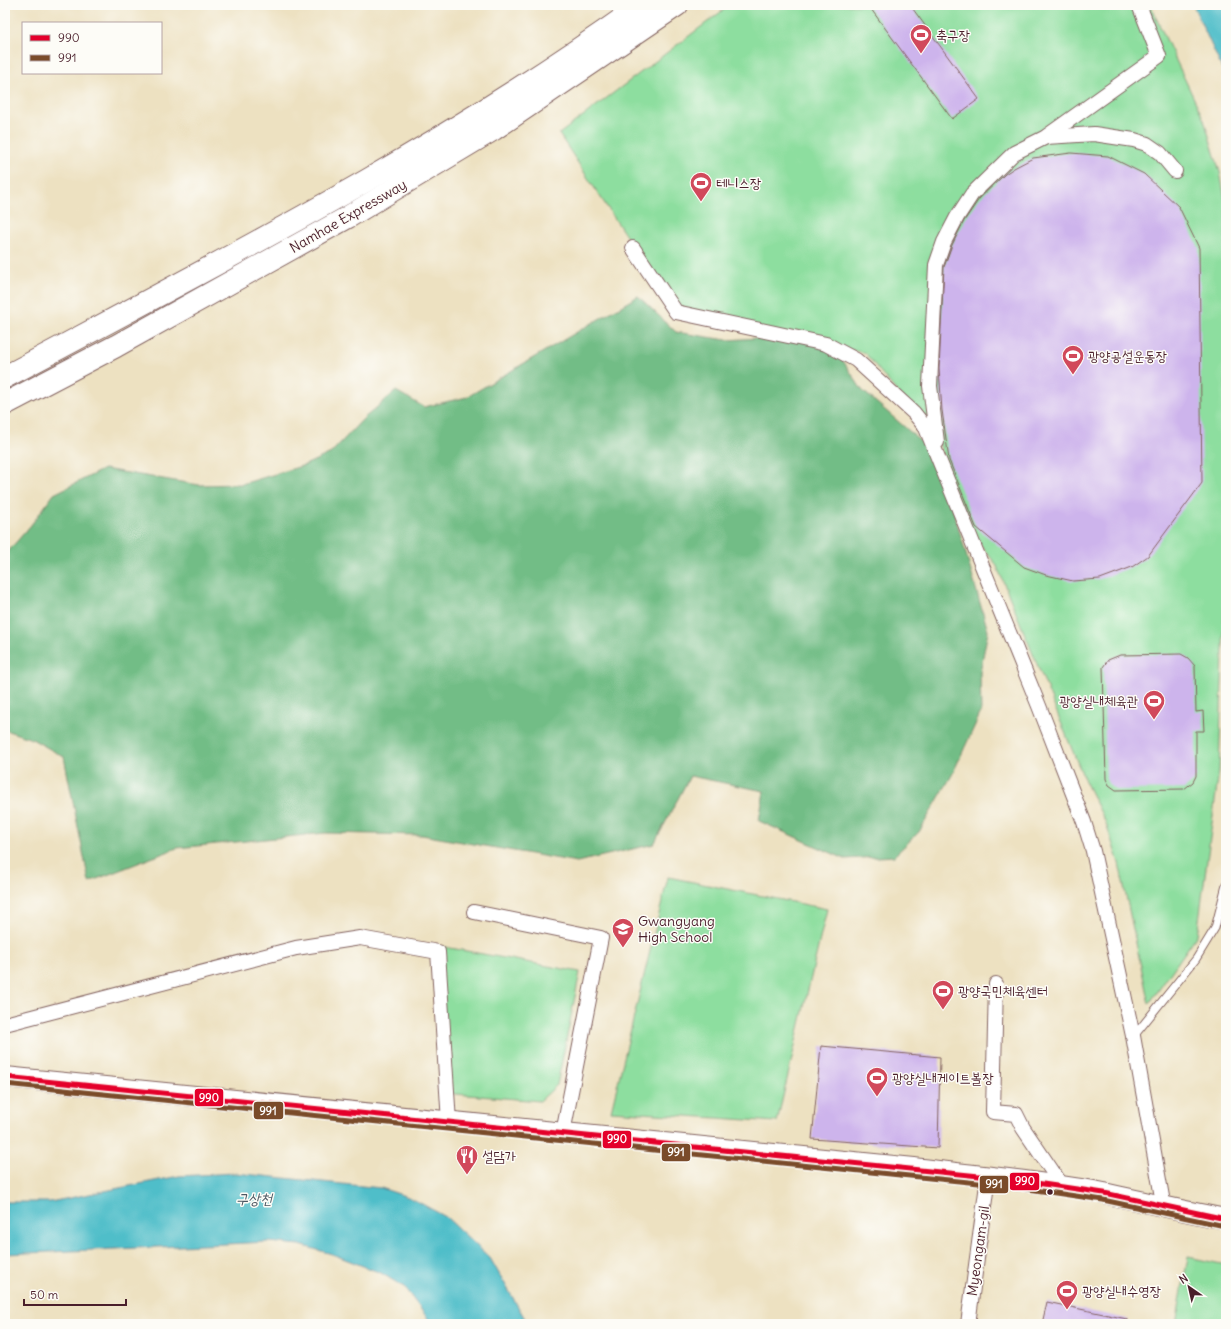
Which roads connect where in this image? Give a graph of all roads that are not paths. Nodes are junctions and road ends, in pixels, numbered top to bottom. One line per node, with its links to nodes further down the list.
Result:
1 (642, 5): 7 (highway, Namhae Expressway)
2 (677, 5): 8 (highway, Namhae Expressway)
3 (1139, 5): 4 (street)
4 (1046, 137): 5 (street); 9 (street)
5 (1175, 171)
6 (633, 248): 9 (street)
7 (5, 377)
8 (5, 404)
9 (938, 456): 14 (street)
10 (1226, 885): 14 (lane)
11 (474, 912): 17 (street)
12 (996, 984): 19 (street)
13 (5, 1024): 16 (street)
14 (1133, 1036): 20 (street)
15 (5, 1077): 16 (main road)
16 (449, 1122): 17 (main road)
17 (563, 1133): 18 (main road)
18 (988, 1177): 19 (main road); 22 (street, Myeongam-gil)
19 (1063, 1187): 20 (main road)
20 (1164, 1208): 21 (main road)
21 (1226, 1219)
22 (968, 1324)

